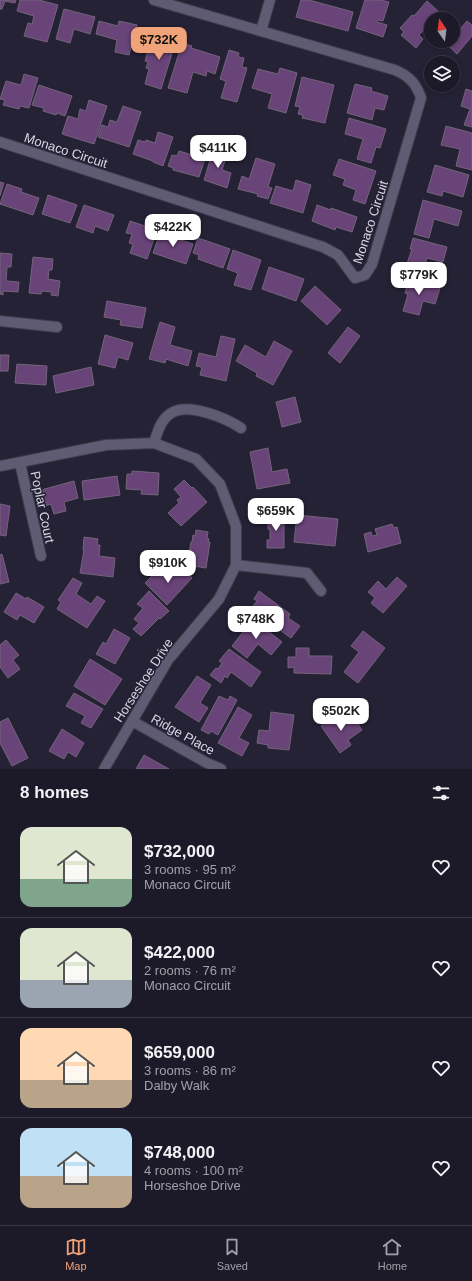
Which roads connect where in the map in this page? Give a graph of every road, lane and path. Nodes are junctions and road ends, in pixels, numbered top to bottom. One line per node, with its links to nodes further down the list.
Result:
1 (154, 0): 3 (street, Monaco Circuit)
2 (270, 0): 3 (street)
3 (261, 31): 4 (street, Monaco Circuit)
4 (0, 142)
5 (0, 321): 6 (street)
6 (57, 327)
7 (241, 428): 8 (street)
8 (154, 443): 9 (street, Horseshoe Drive); 12 (street, Horseshoe Drive)
9 (20, 463): 10 (street, Horseshoe Drive); 11 (street, Poplar Court)
10 (0, 466)
11 (40, 556)
12 (236, 565): 13 (street); 14 (street, Horseshoe Drive)
13 (321, 591)
14 (132, 721): 15 (street, Horseshoe Drive); 16 (street, Ridge Place)
15 (104, 769)
16 (221, 769)

